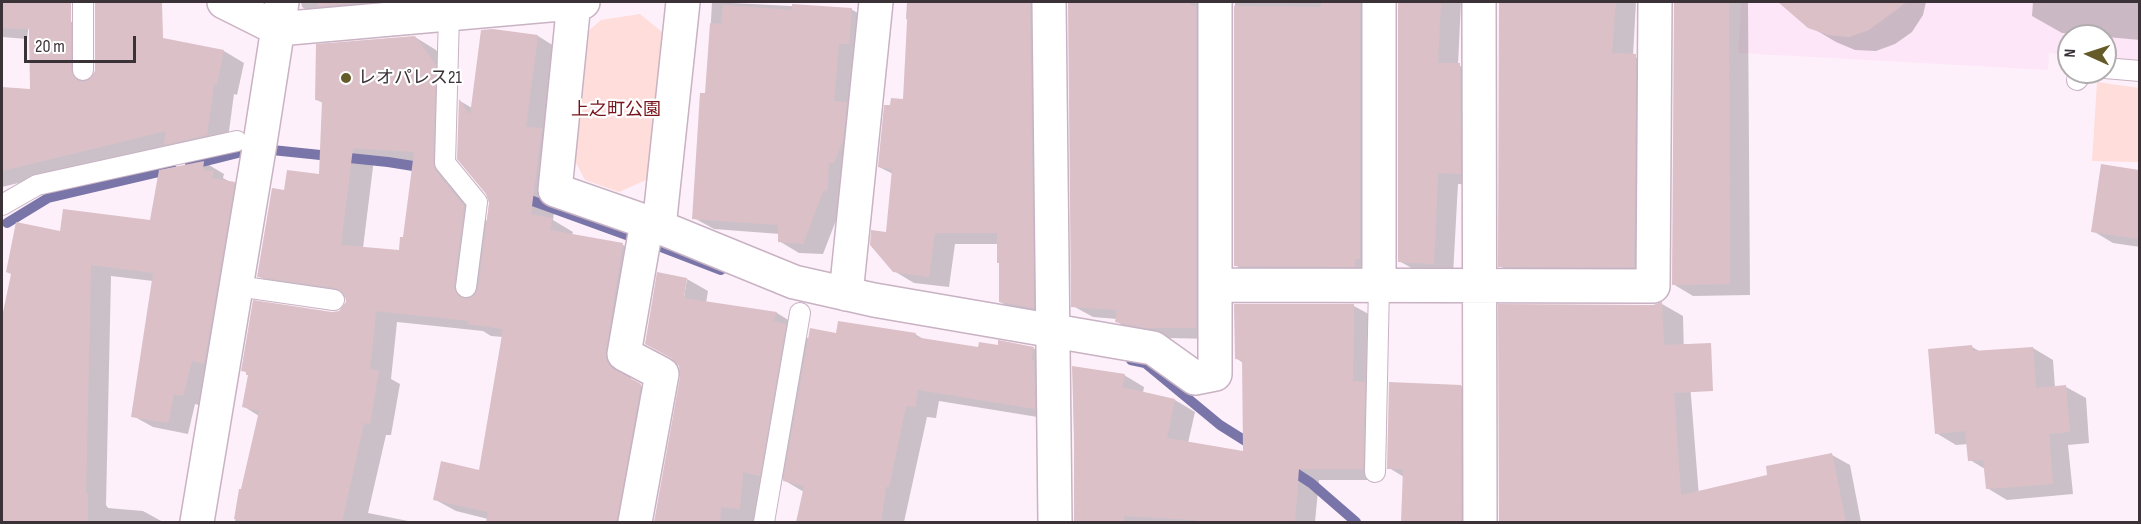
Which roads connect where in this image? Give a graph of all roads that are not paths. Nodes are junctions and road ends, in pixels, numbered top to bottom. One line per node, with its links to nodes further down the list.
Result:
1 (83, 2): 15 (lane)
2 (224, 2): 13 (street)
3 (574, 2): 4 (street); 12 (street); 19 (street)
4 (583, 2)
5 (683, 2): 19 (street)
6 (876, 2): 25 (street)
7 (1049, 2): 28 (street)
8 (1215, 2): 20 (street)
9 (1379, 2): 22 (street)
10 (1479, 2): 24 (street)
11 (1655, 2): 24 (street)
12 (449, 14): 13 (street); 23 (lane)
13 (280, 15): 21 (street)
14 (2117, 69): 16 (lane)
15 (82, 70)
16 (2139, 71)
17 (237, 141): 18 (lane)
18 (2, 205)
19 (653, 225): 25 (street); 31 (street)
20 (1215, 285): 22 (street); 28 (street)
21 (237, 286): 26 (lane); 30 (street)
22 (1380, 286): 24 (street); 29 (lane)
23 (466, 287)
24 (1480, 287): 34 (street)
25 (846, 294): 28 (street)
26 (334, 300)
27 (800, 313): 32 (lane)
28 (1053, 330): 33 (street)
29 (1375, 472)
30 (197, 522)
31 (636, 522)
32 (764, 522)
33 (1055, 522)
34 (1480, 522)

